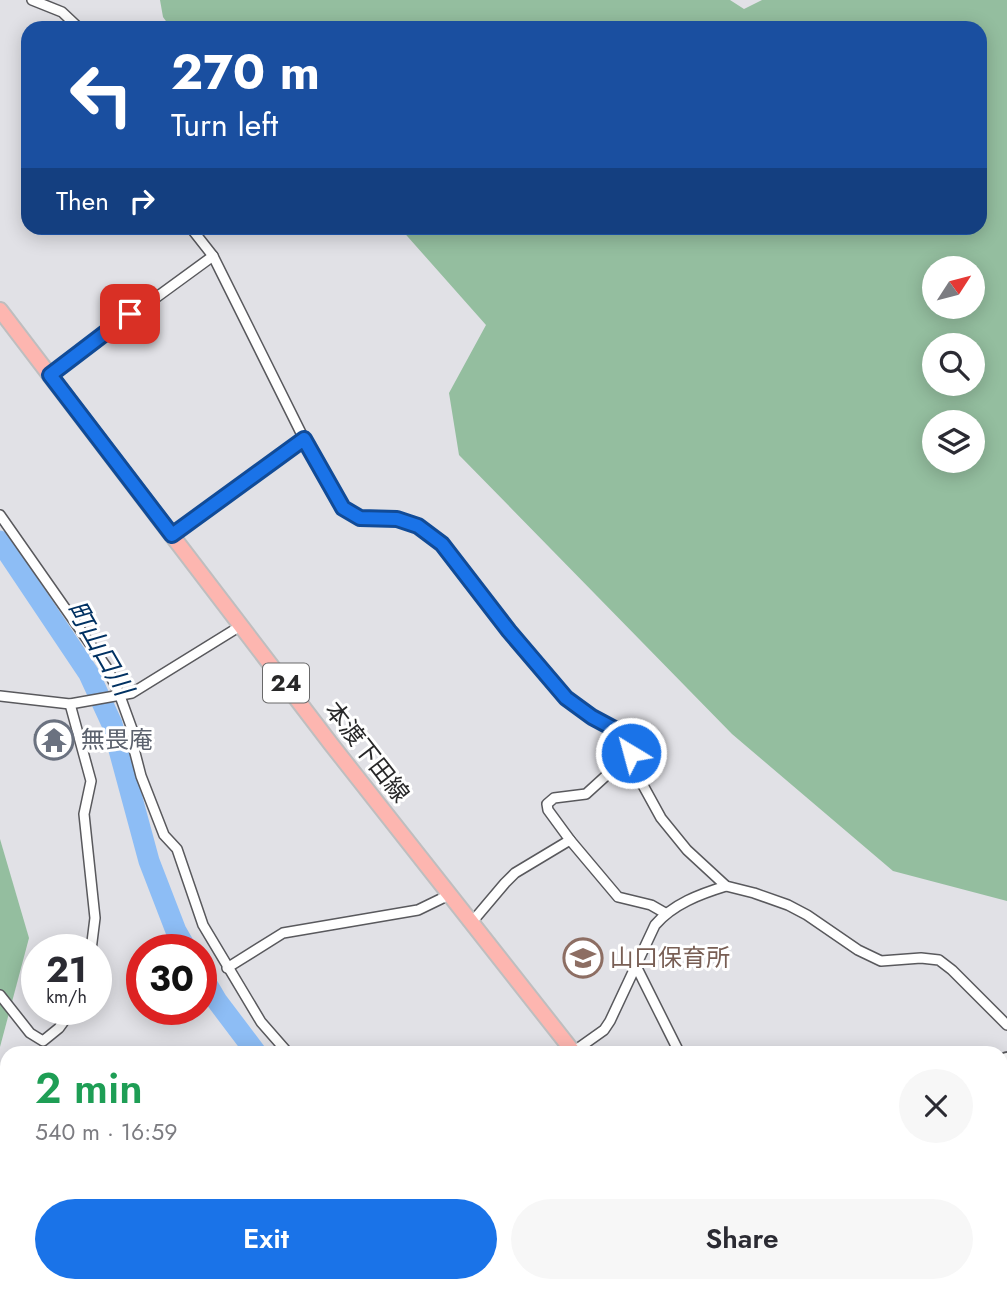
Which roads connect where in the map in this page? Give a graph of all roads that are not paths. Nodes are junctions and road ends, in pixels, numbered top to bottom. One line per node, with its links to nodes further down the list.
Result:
1 (32, 0): 2 (street)
2 (72, 21)
3 (196, 235): 4 (street)
4 (213, 256): 6 (street); 7 (street)
5 (0, 310): 6 (main road, 本渡下田線 / 24)
6 (50, 375): 9 (main road, 本渡下田線 / 24)
7 (304, 439): 9 (street); 14 (street)
8 (0, 515): 12 (street)
9 (172, 535): 10 (main road, 本渡下田線 / 24)
10 (242, 625): 12 (street); 17 (main road, 本渡下田線 / 24)
11 (0, 696): 13 (street)
12 (118, 696): 13 (street); 22 (street)
13 (70, 704): 20 (street)
14 (631, 753): 15 (street); 16 (street)
15 (570, 840): 18 (street); 19 (street)
16 (726, 886): 18 (street); 27 (street)
17 (451, 894): 19 (main road, 本渡下田線 / 24); 22 (street)
18 (665, 914): 21 (street)
19 (472, 922): 29 (main road, 本渡下田線 / 24)
20 (93, 934)
21 (636, 966): 30 (street); 31 (street)
22 (227, 968): 28 (street)
23 (0, 995): 24 (street)
24 (21, 1022)
25 (23, 1025): 26 (street)
26 (61, 1025)
27 (1007, 1025)
28 (282, 1046)
29 (569, 1046)
30 (583, 1046)
31 (676, 1046)

